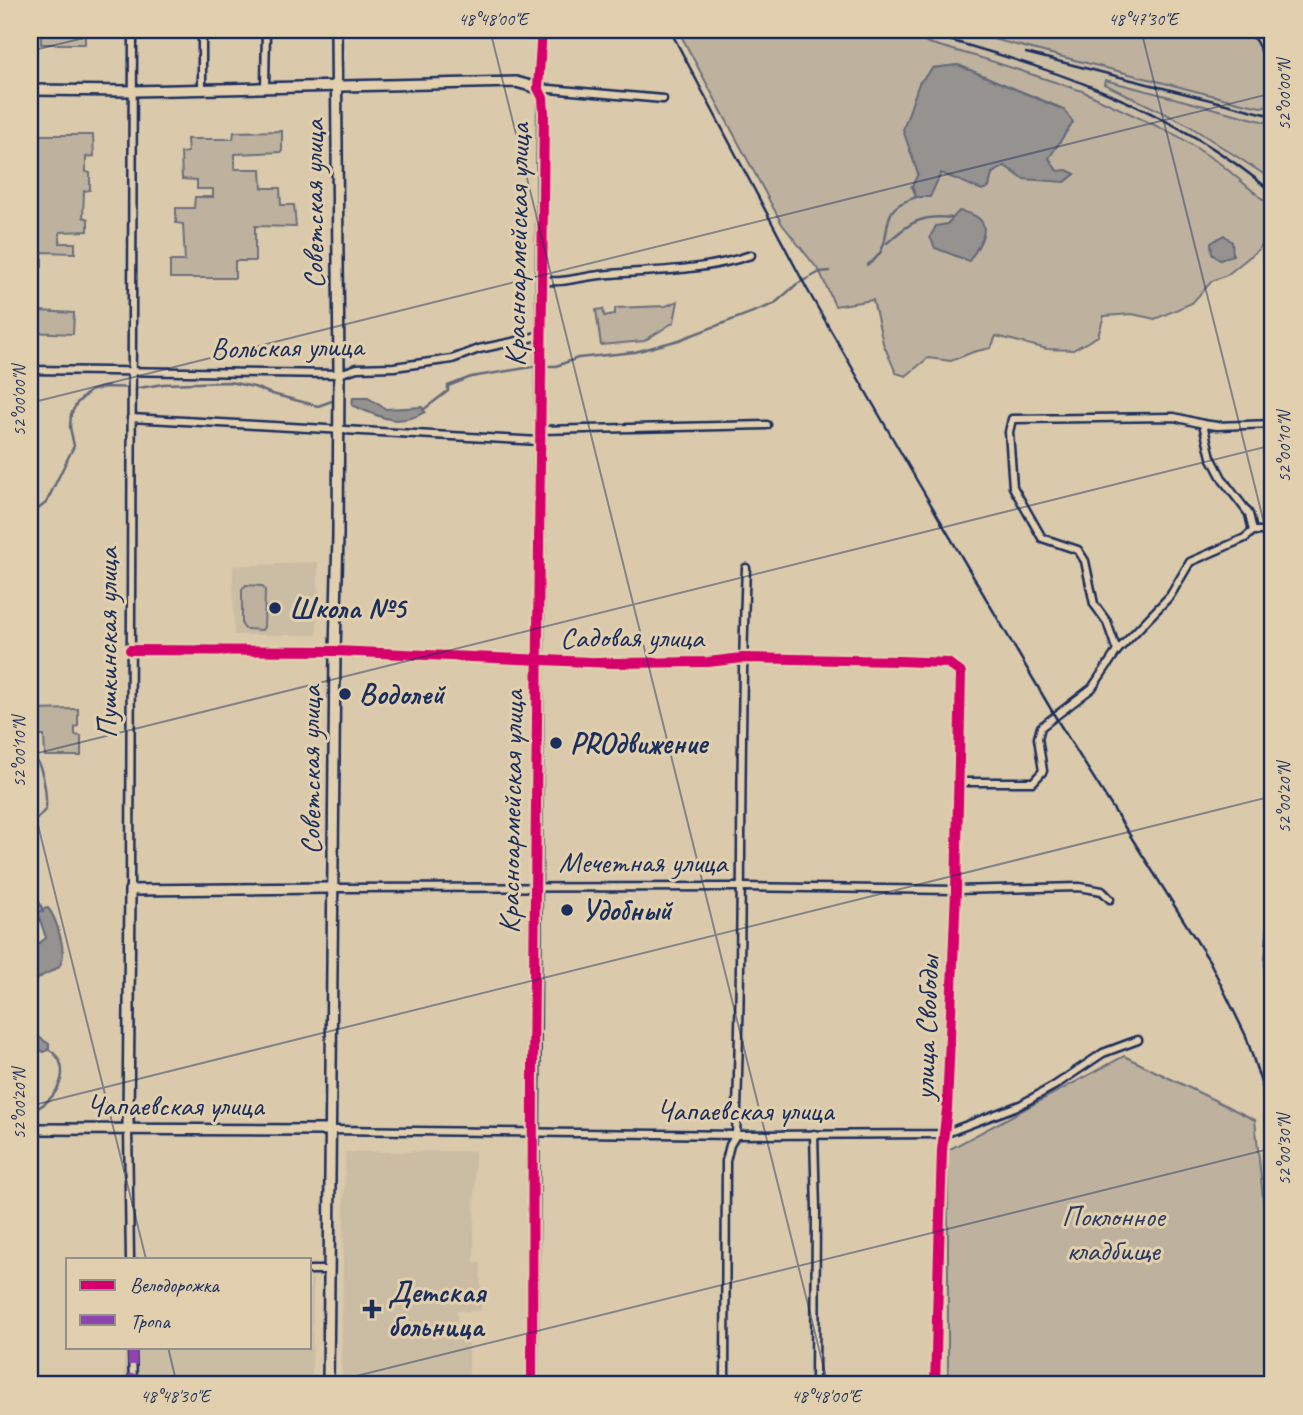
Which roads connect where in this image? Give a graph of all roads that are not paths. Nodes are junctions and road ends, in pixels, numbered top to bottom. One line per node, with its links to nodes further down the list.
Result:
1 (133, 30): 13 (street, Пушкинская улица)
2 (202, 30): 11 (street)
3 (266, 30): 9 (street)
4 (336, 30): 8 (street, Советская улица)
5 (542, 30): 10 (street, Красноармейская улица)
6 (1251, 30): 7 (street)
7 (1273, 65)
8 (337, 86): 9 (street); 10 (street); 20 (street, Советская улица)
9 (265, 87): 11 (street)
10 (538, 88): 14 (street); 16 (street, Красноармейская улица)
11 (202, 89): 13 (street)
12 (30, 90): 13 (street)
13 (134, 90): 19 (street, Пушкинская улица)
14 (663, 99)
15 (751, 255): 16 (street)
16 (541, 280): 17 (street, Красноармейская улица)
17 (540, 338): 20 (street, Вольская улица); 26 (street, Красноармейская улица)
18 (30, 370): 19 (street, Вольская улица)
19 (131, 371): 20 (street, Вольская улица); 21 (street, Пушкинская улица)
20 (339, 374): 25 (street, Советская улица)
21 (131, 418): 25 (street); 31 (street, Пушкинская улица)
22 (1203, 424): 23 (street); 28 (street); 33 (street)
23 (1273, 424)
24 (767, 425): 26 (street)
25 (338, 430): 27 (street); 32 (street, Советская улица)
26 (540, 430): 27 (street, Красноармейская улица)
27 (540, 441): 35 (street, Красноармейская улица)
28 (1253, 531): 29 (street); 33 (street)
29 (1273, 531)
30 (747, 568): 34 (street)
31 (131, 650): 32 (street, Садовая улица); 41 (street, Пушкинская улица)
32 (335, 651): 35 (street, Садовая улица); 40 (street, Советская улица)
33 (1117, 651): 37 (street)
34 (742, 658): 35 (street, Садовая улица); 36 (street, Садовая улица); 39 (street)
35 (538, 660): 38 (street, Красноармейская улица)
36 (961, 673): 37 (street, улица Свободы)
37 (958, 782): 42 (street, улица Свободы)
38 (535, 887): 39 (street, Мечетная улица); 40 (street, Мечетная улица); 48 (street, Красноармейская улица)
39 (742, 887): 42 (street, Мечетная улица); 51 (street)
40 (334, 888): 41 (street, Мечетная улица); 47 (street, Советская улица)
41 (130, 890): 45 (street, Пушкинская улица)
42 (956, 890): 43 (street, Мечетная улица); 50 (street, улица Свободы)
43 (1110, 899)
44 (1138, 1041): 50 (street, Чапаевская улица)
45 (128, 1128): 46 (street, Чапаевская улица); 47 (street, Чапаевская улица); 52 (street, Пушкинская улица)
46 (30, 1129)
47 (330, 1130): 48 (street, Чапаевская улица); 54 (street, Советская улица)
48 (533, 1133): 51 (street, Чапаевская улица); 58 (street, Красноармейская улица)
49 (814, 1134): 50 (street, Чапаевская улица); 51 (street, Чапаевская улица); 60 (street)
50 (944, 1134): 61 (street, улица Свободы)
51 (736, 1135): 59 (street)
52 (130, 1258)
53 (312, 1270): 54 (street)
54 (329, 1270): 57 (street, Советская улица)
55 (132, 1348): 56 (street)
56 (133, 1385)
57 (328, 1385)
58 (532, 1385)
59 (724, 1385)
60 (815, 1385)
61 (935, 1385)

